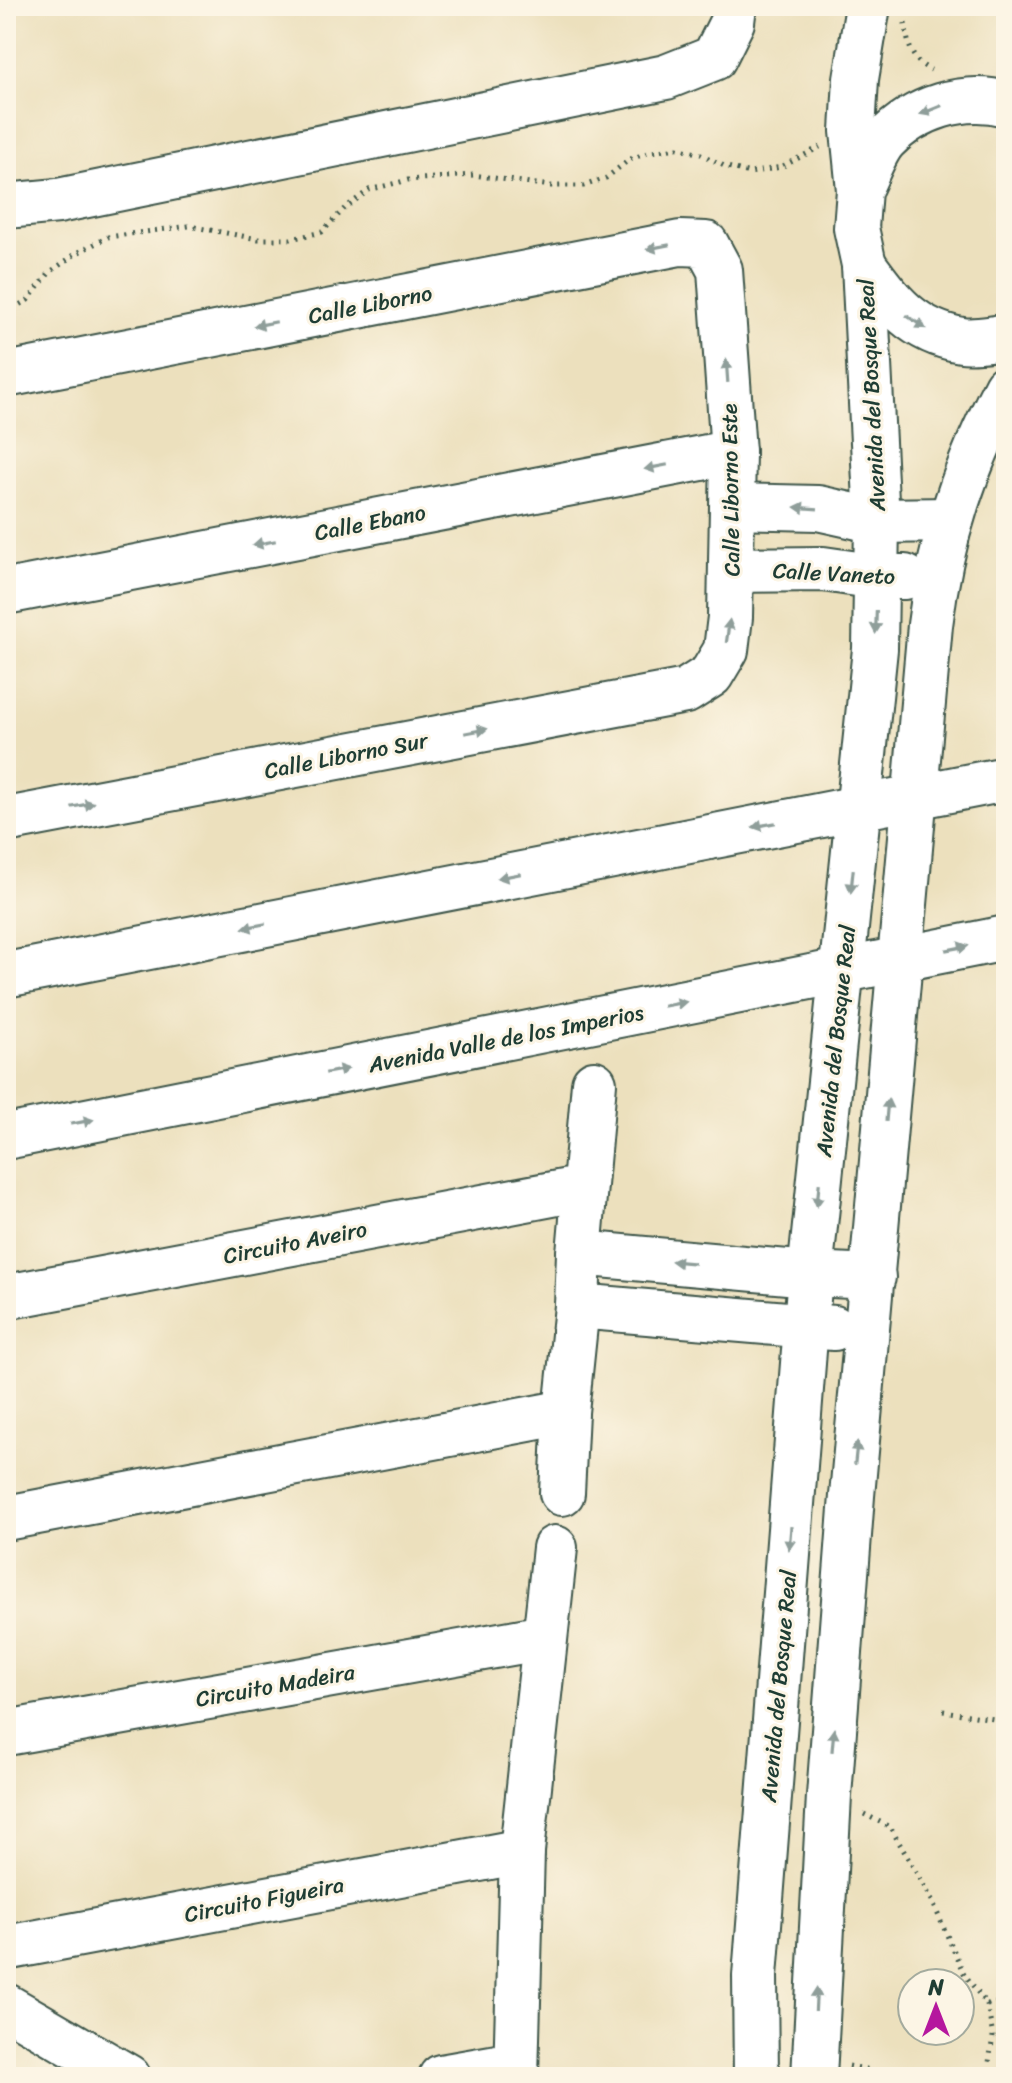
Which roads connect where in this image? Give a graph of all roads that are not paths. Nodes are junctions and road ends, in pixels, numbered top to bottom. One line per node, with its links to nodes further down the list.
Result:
1 (734, 6): 5 (street)
2 (886, 10): 4 (street, Avenida del Bosque Real)
3 (1006, 104): 4 (street, one-way to 4)
4 (859, 190): 6 (street, Avenida del Bosque Real)
5 (6, 206)
6 (864, 265): 8 (street, one-way to 8); 14 (street, Avenida del Bosque Real)
7 (720, 270): 9 (street, Calle Liborno, one-way to 9); 11 (street, Calle Liborno Este, one-way to 7)
8 (1006, 337)
9 (6, 375)
10 (1006, 387): 13 (street)
11 (733, 452): 12 (street, Calle Liborno Este); 18 (street, Calle Ebano, one-way to 18)
12 (733, 506): 14 (street, one-way to 12); 15 (street, Calle Liborno Este)
13 (950, 520): 14 (street); 17 (street)
14 (877, 521): 16 (street, Avenida del Bosque Real)
15 (732, 570): 16 (street, Calle Vaneto); 19 (street, Calle Liborno Este, one-way to 15)
16 (878, 577): 17 (street, Calle Vaneto); 22 (street, Avenida del Bosque Real, one-way to 22)
17 (936, 578): 21 (street)
18 (6, 592)
19 (686, 691): 23 (street, Calle Liborno Sur, one-way to 19)
20 (1006, 779): 21 (street)
21 (913, 796): 22 (street); 25 (street)
22 (861, 806): 26 (street, Avenida del Bosque Real, one-way to 26); 27 (street, one-way to 27)
23 (6, 820)
24 (1006, 938): 25 (street, Avenida Valle de los Imperios, one-way to 24)
25 (900, 959): 26 (street, Avenida Valle de los Imperios); 34 (street, one-way to 25)
26 (842, 970): 29 (street, Avenida Valle de los Imperios, one-way to 26); 33 (street, Avenida del Bosque Real, one-way to 33)
27 (6, 975)
28 (594, 1083): 30 (street)
29 (6, 1137)
30 (584, 1188): 31 (street); 35 (street, Circuito Aveiro)
31 (579, 1253): 32 (street, one-way to 31); 36 (street)
32 (741, 1268): 33 (street); 37 (street)
33 (810, 1274): 34 (street); 38 (street, Avenida del Bosque Real)
34 (873, 1277): 39 (street)
35 (6, 1297)
36 (577, 1306): 37 (street); 40 (street)
37 (736, 1319): 38 (street)
38 (806, 1325): 39 (street); 42 (street, Avenida del Bosque Real)
39 (868, 1331): 43 (street, one-way to 39)
40 (566, 1412): 41 (street); 44 (street)
41 (562, 1493)
42 (793, 1494): 43 (street); 49 (street, Avenida del Bosque Real, one-way to 49)
43 (852, 1496): 50 (street, one-way to 43)
44 (6, 1518)
45 (555, 1548): 46 (street)
46 (545, 1637): 47 (street, Circuito Madeira); 48 (street)
47 (6, 1733)
48 (522, 1851): 51 (street, Circuito Figueira); 53 (street)
49 (764, 1868): 50 (street); 56 (street, Avenida del Bosque Real)
50 (824, 1870): 57 (street, one-way to 50)
51 (6, 1948)
52 (6, 2006): 54 (street)
53 (515, 2070): 55 (street)
54 (128, 2077)
55 (441, 2077)
56 (756, 2077)
57 (814, 2077)

